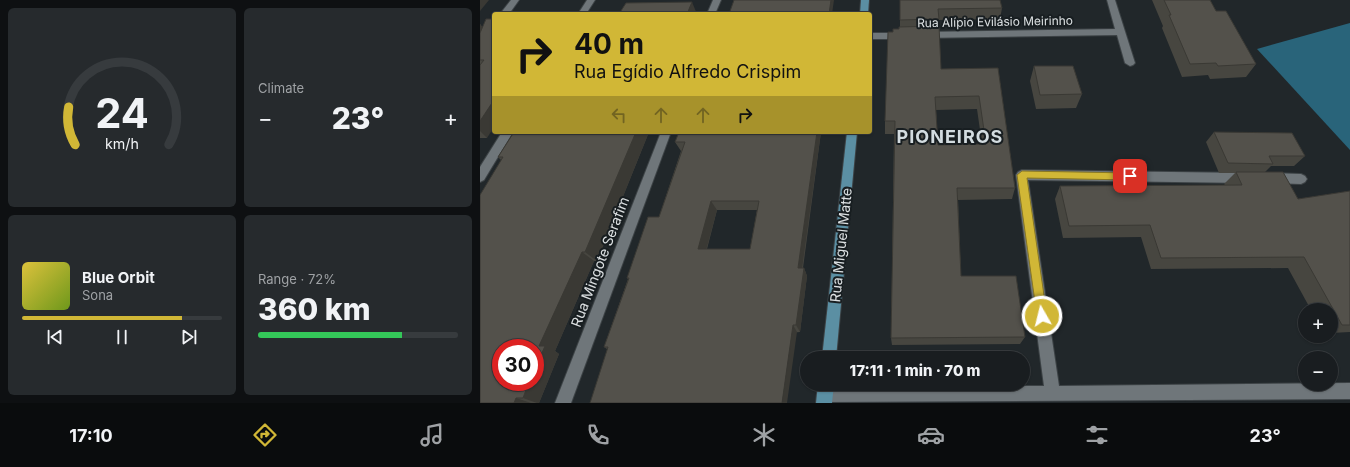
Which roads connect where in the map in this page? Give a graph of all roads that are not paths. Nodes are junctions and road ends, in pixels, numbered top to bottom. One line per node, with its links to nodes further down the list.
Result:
1 (515, 0): 6 (street)
2 (591, 0): 7 (street)
3 (717, 0): 8 (street)
4 (865, 0): 9 (main road)
5 (1111, 0): 10 (street)
6 (506, 12)
7 (583, 12)
8 (712, 12)
9 (864, 12)
10 (1120, 32): 11 (street, Rua Alípio Evilásio Meirinho); 12 (street)
11 (872, 36)
12 (1130, 63)
13 (507, 134): 16 (street)
14 (665, 134): 22 (street, Rua Mingote Serafim)
15 (852, 134): 18 (main road, Rua Miguel Matte)
16 (480, 177)
17 (1301, 178): 21 (street)
18 (830, 351)
19 (1350, 391): 21 (street)
20 (825, 394): 21 (street)
21 (1053, 394)
22 (563, 403)

